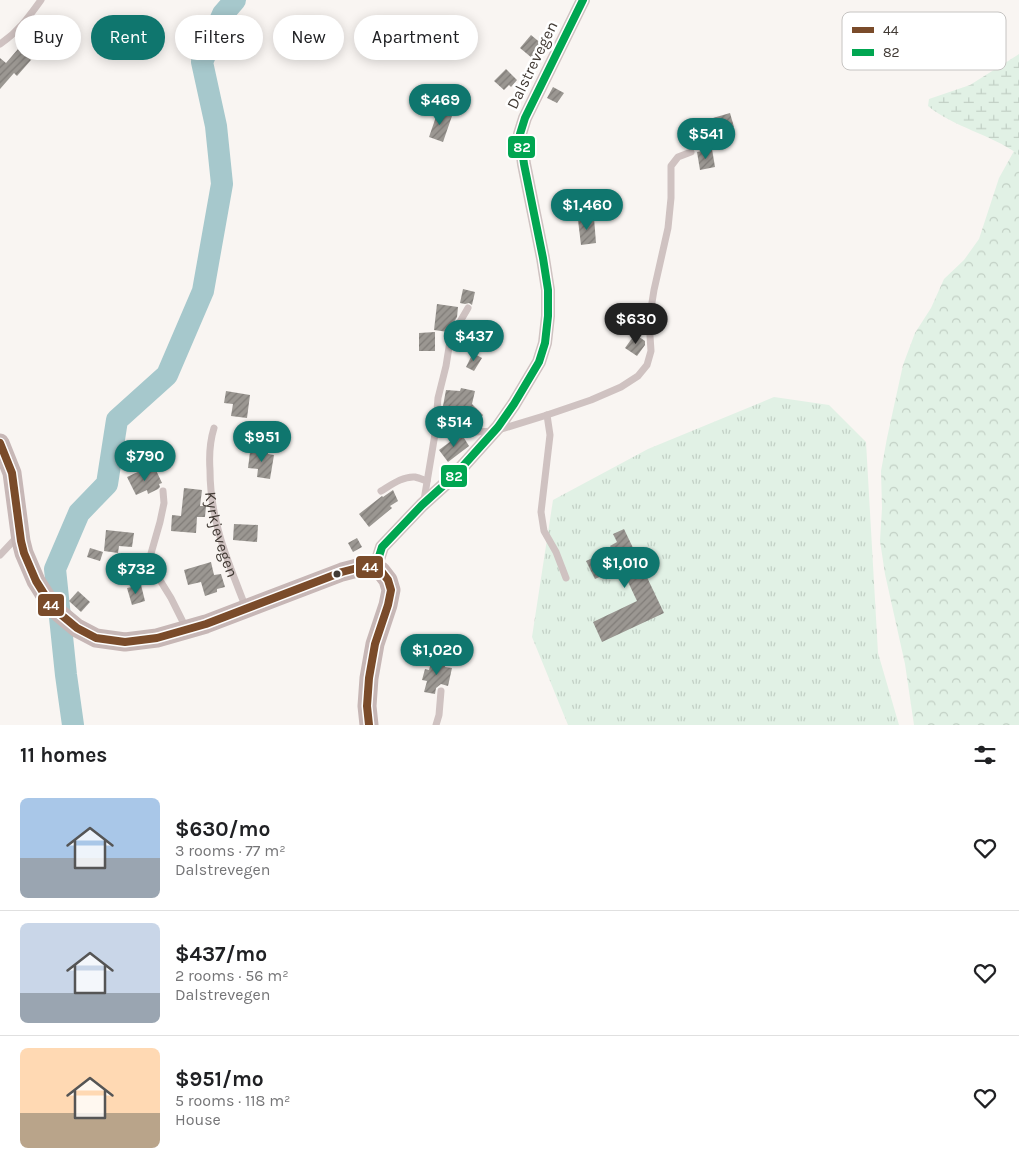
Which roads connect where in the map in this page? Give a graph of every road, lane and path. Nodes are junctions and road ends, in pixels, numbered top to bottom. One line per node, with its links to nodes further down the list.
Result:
1 (41, 0): 3 (lane)
2 (583, 0): 8 (street, Dalstrevegen)
3 (0, 44)
4 (691, 152): 6 (lane, Dalstrevegen)
5 (468, 308): 9 (lane)
6 (548, 416): 8 (lane, Dalstrevegen); 18 (lane)
7 (214, 428): 19 (lane, Kyrkjevegen)
8 (495, 431): 9 (lane, Dalstrevegen); 14 (street, Dalstrevegen)
9 (435, 434): 11 (lane)
10 (0, 443): 15 (main road)
11 (427, 481): 13 (lane); 14 (lane)
12 (164, 491): 20 (lane)
13 (381, 491)
14 (422, 505): 17 (street, Dalstrevegen)
15 (20, 534): 16 (lane); 20 (main road)
16 (0, 555)
17 (375, 569): 19 (main road); 22 (main road)
18 (566, 578)
19 (246, 609): 20 (main road)
20 (185, 630)
21 (441, 691): 23 (lane)
22 (370, 725)
23 (436, 725)

